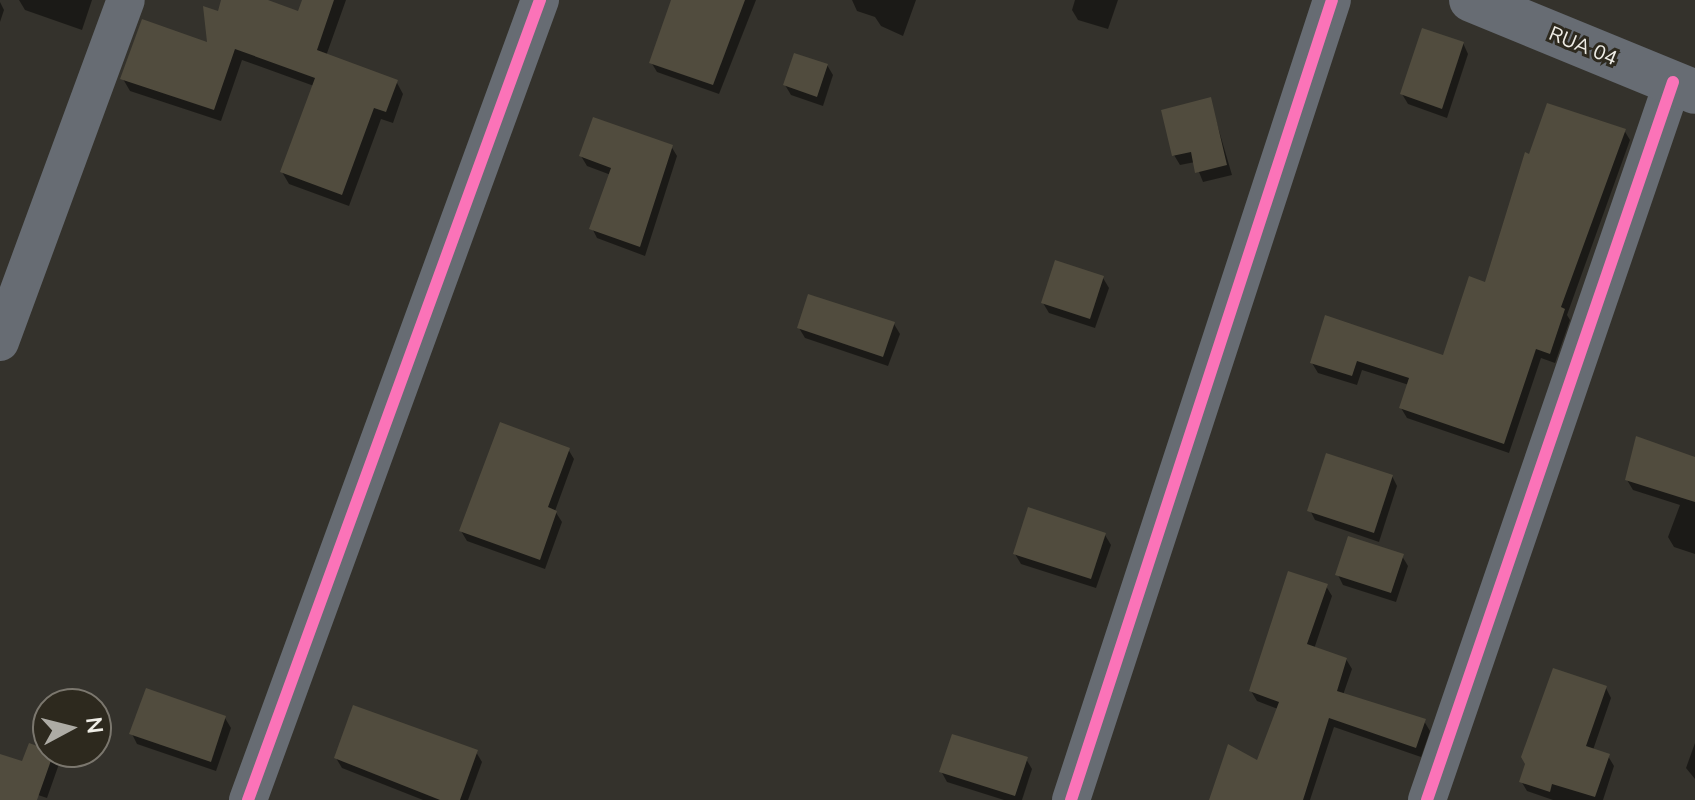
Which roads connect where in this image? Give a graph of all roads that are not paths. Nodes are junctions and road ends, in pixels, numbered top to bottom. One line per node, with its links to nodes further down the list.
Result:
1 (126, 0): 6 (street)
2 (540, 0): 7 (street)
3 (1332, 0): 8 (street)
4 (1471, 0): 5 (street, RUA 04)
5 (1684, 87): 9 (street)
6 (0, 342)
7 (248, 800)
8 (1071, 800)
9 (1427, 800)

